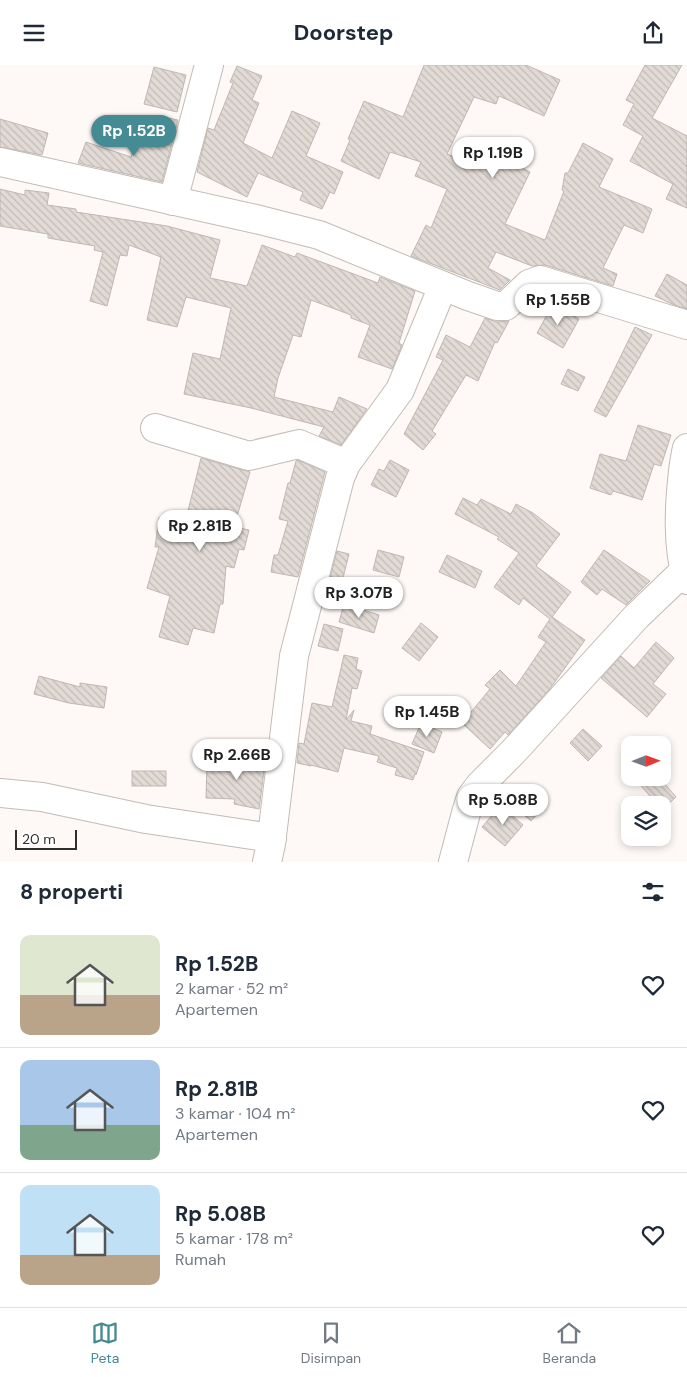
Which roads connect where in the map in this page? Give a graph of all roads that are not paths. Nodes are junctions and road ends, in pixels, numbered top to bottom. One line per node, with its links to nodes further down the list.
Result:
1 (209, 65): 3 (street)
2 (0, 162): 3 (street)
3 (173, 201): 4 (street)
4 (443, 286): 5 (street); 8 (street)
5 (687, 325)
6 (154, 428): 8 (street)
7 (687, 448): 9 (street)
8 (346, 464): 11 (street)
9 (686, 575): 12 (street)
10 (0, 793): 11 (street)
11 (269, 850)
12 (453, 862)

